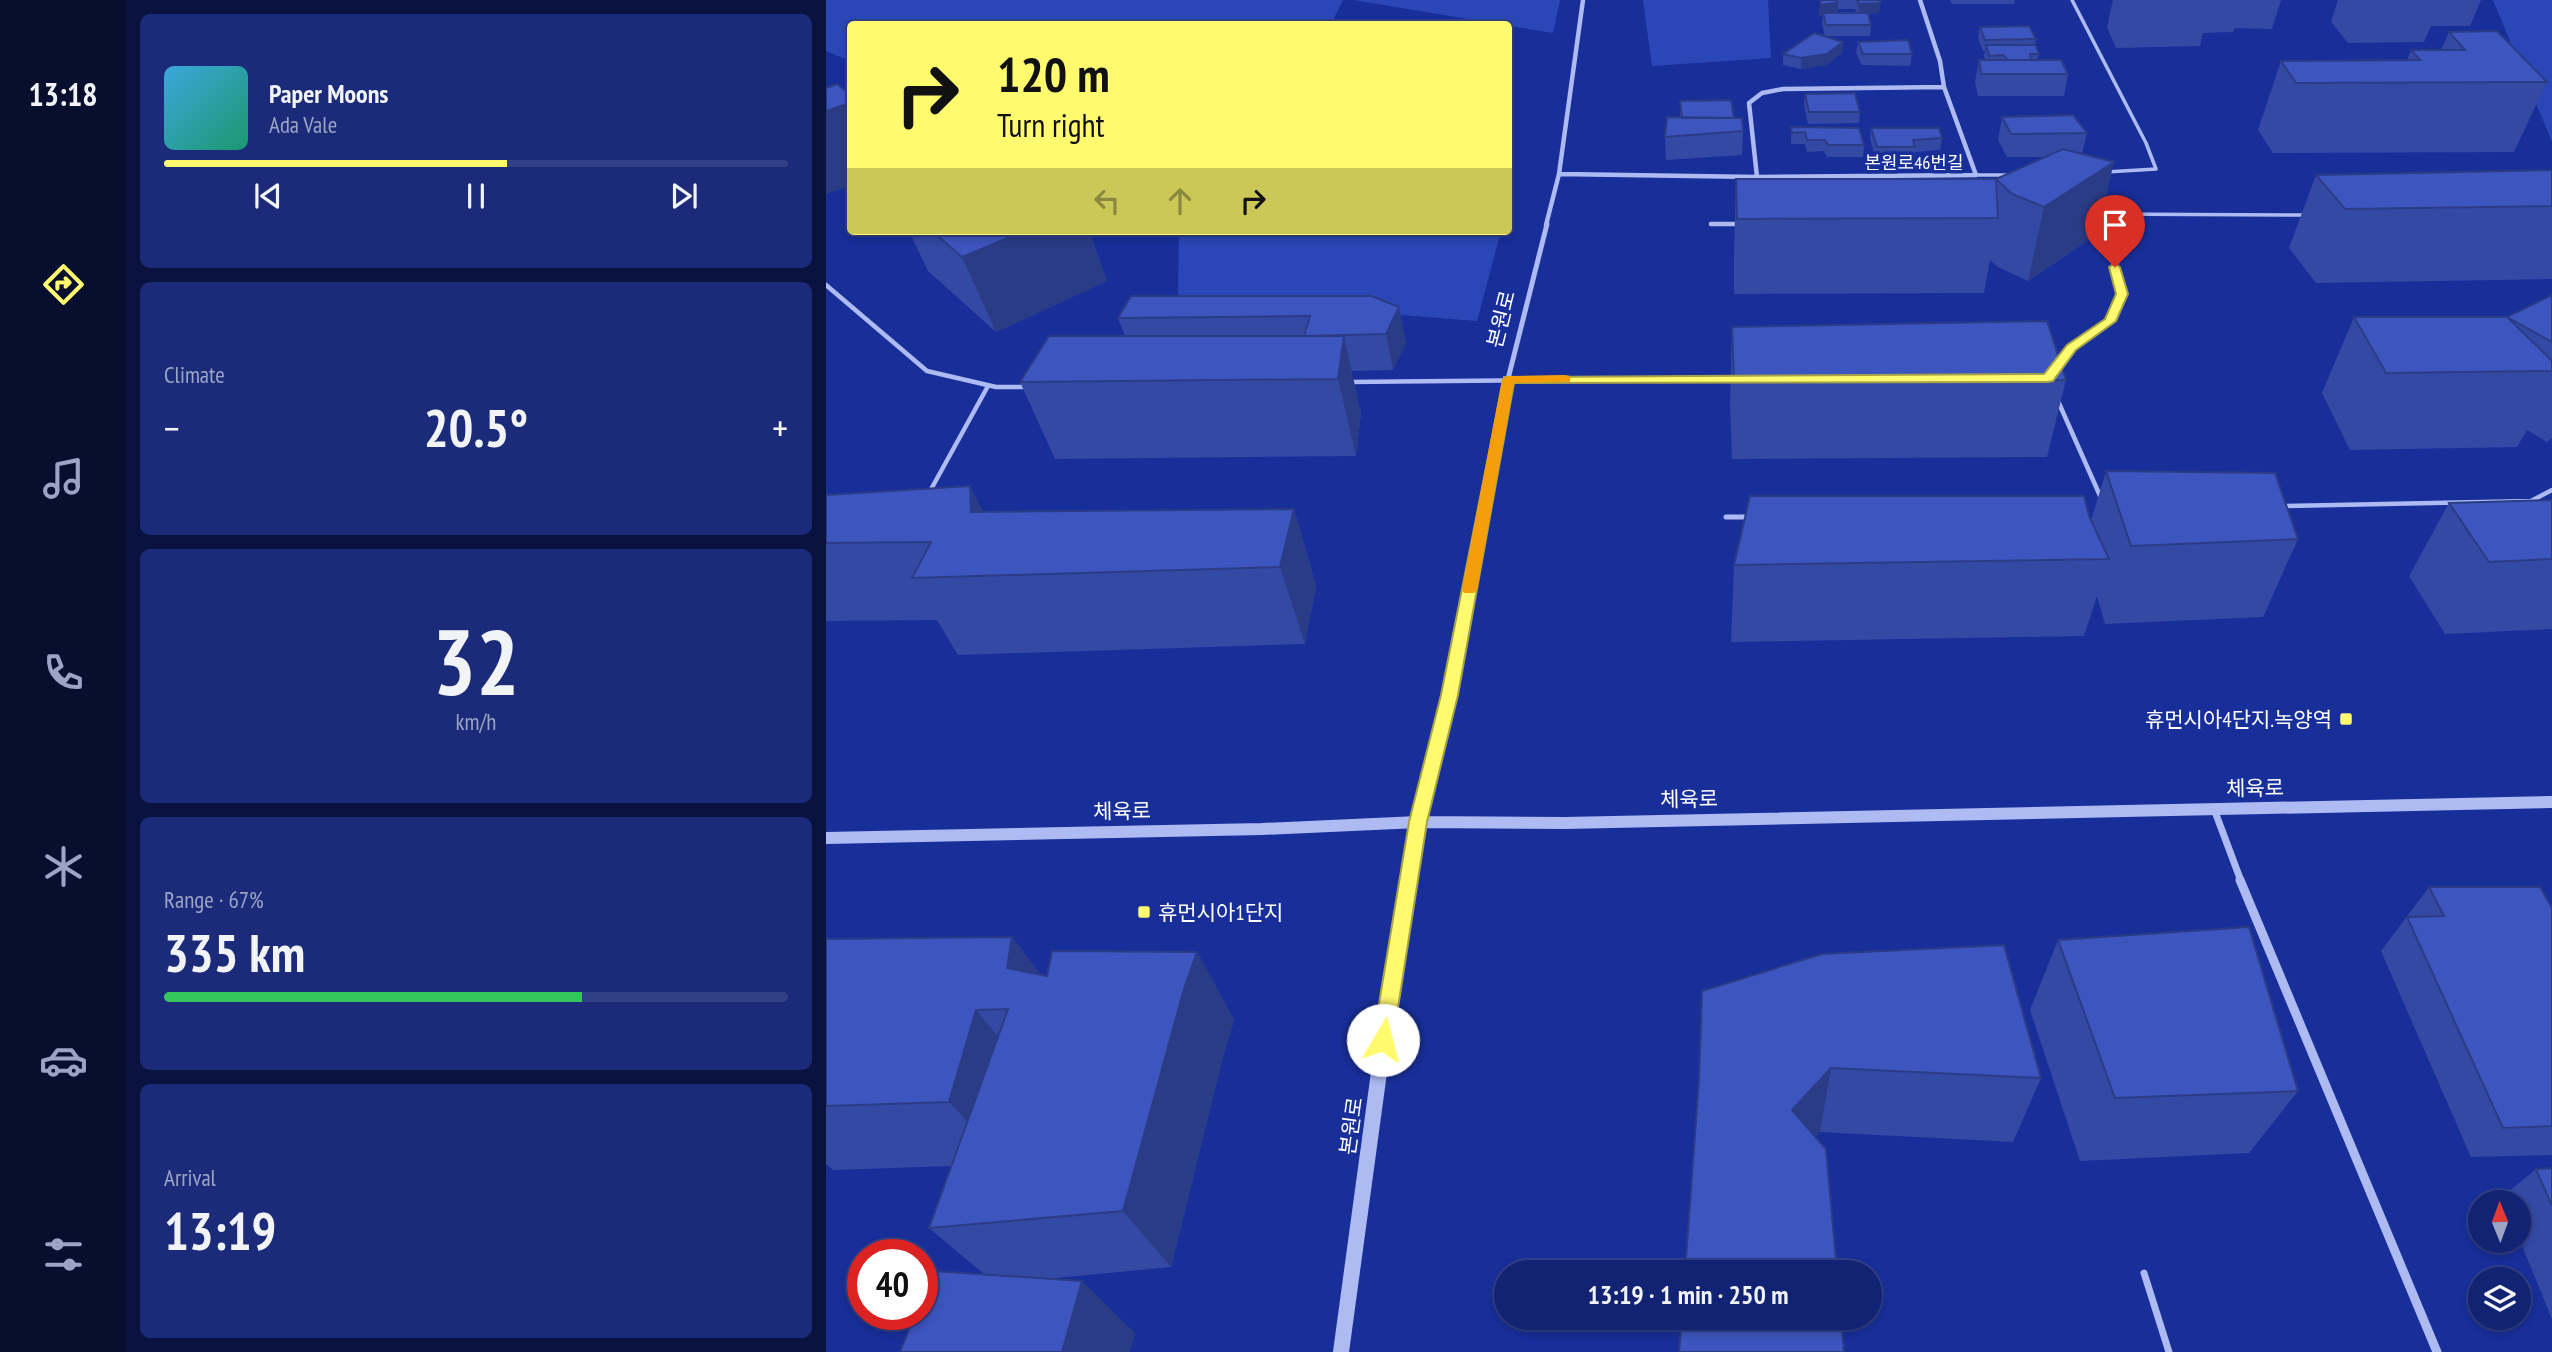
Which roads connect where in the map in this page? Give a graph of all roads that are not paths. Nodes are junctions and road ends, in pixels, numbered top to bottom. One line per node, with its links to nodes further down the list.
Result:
1 (1583, 0): 6 (street, 본원로)
2 (1920, 0): 4 (street, 본원로46번길)
3 (2072, 0): 5 (lane)
4 (1944, 87): 8 (street, 본원로46번길); 9 (street)
5 (2098, 173)
6 (1559, 174): 9 (street, 본원로46번길); 18 (street, 본원로)
7 (2018, 174): 8 (lane)
8 (1976, 175): 9 (street, 본원로46번길)
9 (1757, 177)
10 (2086, 214): 11 (lane)
11 (2100, 214): 12 (lane); 16 (lane)
12 (2307, 215)
13 (1711, 224): 14 (lane)
14 (1750, 224)
15 (826, 285): 20 (lane)
16 (2056, 368)
17 (1743, 378): 18 (lane)
18 (1508, 379): 19 (lane); 31 (street, 본원로)
19 (1342, 382)
20 (988, 386): 21 (lane); 24 (lane)
21 (1038, 387)
22 (2053, 391): 25 (lane)
23 (2552, 490): 26 (lane)
24 (928, 495)
25 (2103, 505)
26 (2273, 506)
27 (1726, 517): 28 (lane)
28 (1753, 517)
29 (2552, 802): 30 (street, 체육로)
30 (2214, 810): 31 (street, 체육로); 36 (street)
31 (1418, 822): 32 (street, 체육로); 34 (street, 본원로)
32 (826, 838)
33 (2144, 1273): 35 (lane)
34 (1341, 1352)
35 (2169, 1352)
36 (2437, 1352)

